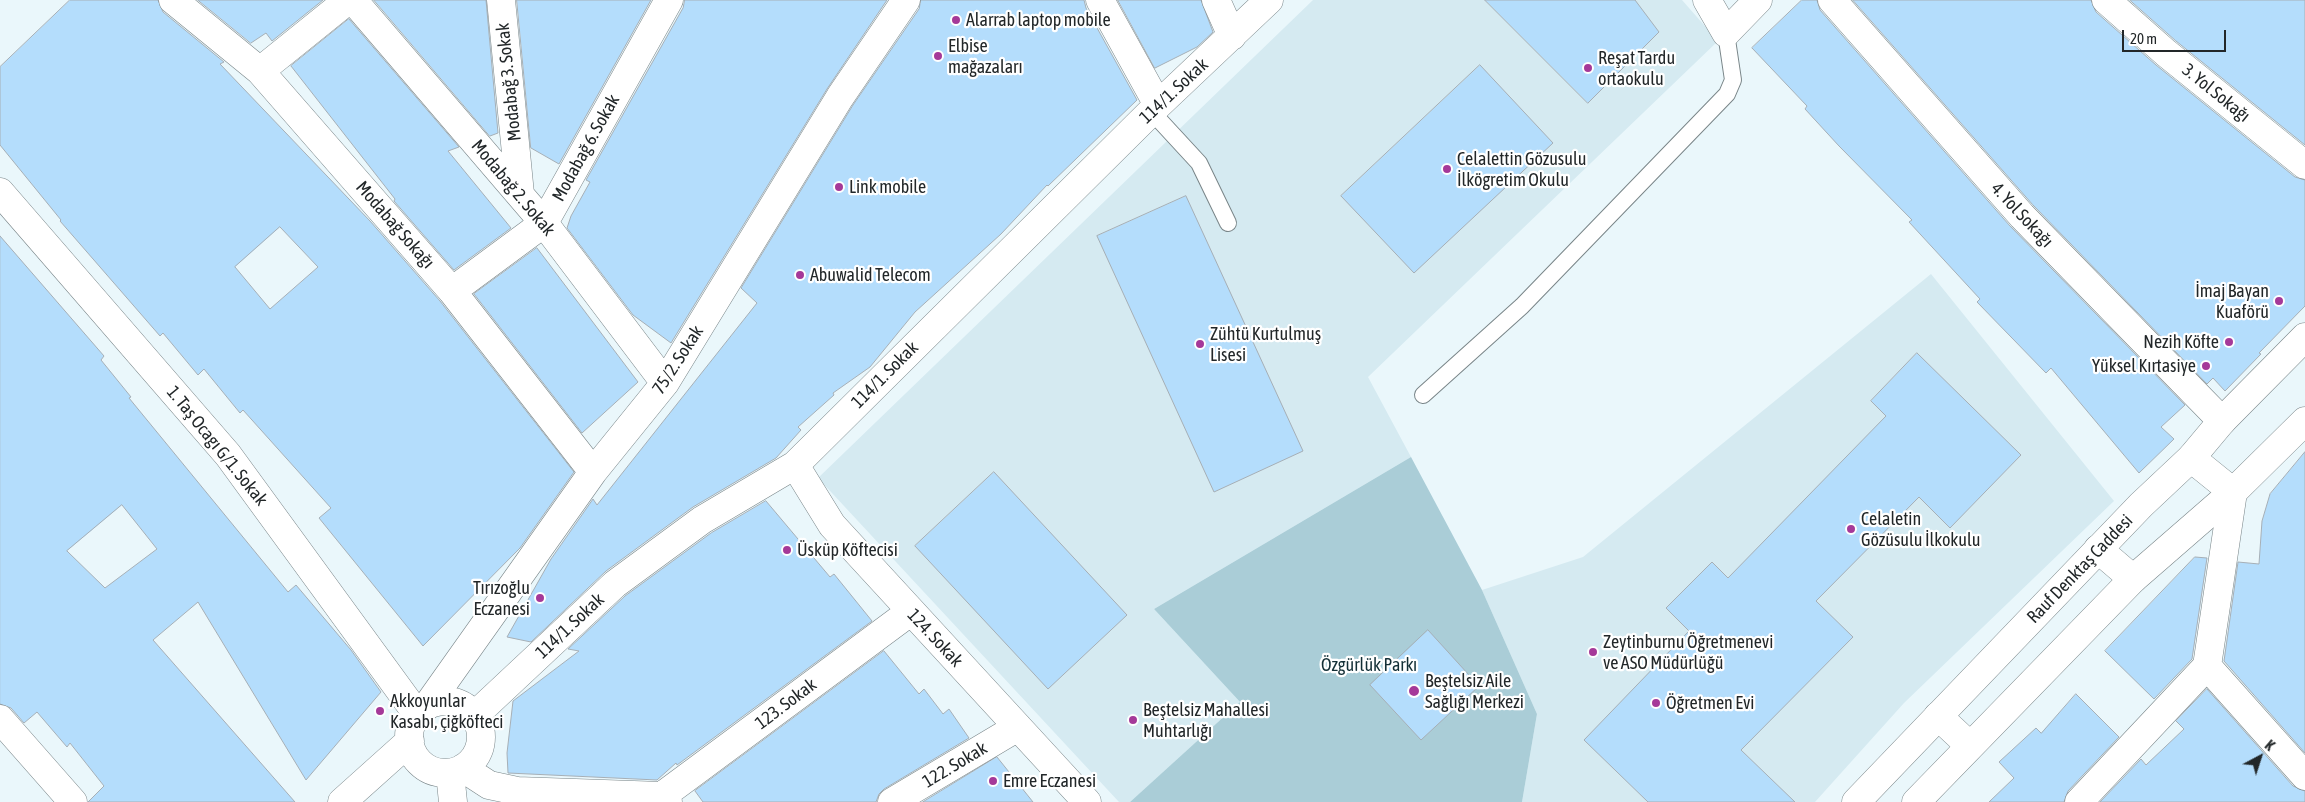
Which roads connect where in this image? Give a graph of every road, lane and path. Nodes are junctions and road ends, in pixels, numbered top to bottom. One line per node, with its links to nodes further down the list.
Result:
1 (173, 0): 16 (street, Modabağ Sokağı)
2 (348, 0): 16 (street)
3 (353, 0): 20 (street, Modabağ 2. Sokak)
4 (501, 0): 20 (street, Modabağ 3. Sokak)
5 (669, 0): 21 (street, Modabağ 6. Sokak)
6 (906, 0): 25 (street, 75/2. Sokak)
7 (1100, 0): 17 (street)
8 (1216, 0): 15 (street)
9 (1269, 0): 15 (street, 114/1. Sokak)
10 (1707, 0): 14 (street)
11 (1758, 0): 14 (street)
12 (1832, 0): 27 (street, 4. Yol Sokağı)
13 (2106, 0): 18 (street, 3. Yol Sokağı)
14 (1726, 33): 26 (lane)
15 (1232, 36): 17 (street, 114/1. Sokak)
16 (260, 71): 23 (street, Modabağ Sokağı)
17 (1154, 108): 22 (lane); 30 (street, 114/1. Sokak)
18 (2305, 165)
19 (0, 192): 37 (street, 1. Taş Ocagı G/1. Sokak)
20 (520, 194): 21 (street, Modabağ 2. Sokak)
21 (544, 223): 23 (street, Modabağ 6. Sokak); 25 (street, Modabağ 2. Sokak)
22 (1228, 223)
23 (452, 291): 31 (street, Modabağ Sokağı)
24 (2305, 337): 27 (street, Rauf Denktaş Caddesi)
25 (665, 383): 31 (street, 75/2. Sokak)
26 (1423, 395)
27 (2222, 421): 29 (street, Rauf Denktaş Caddesi)
28 (2301, 432): 32 (street)
29 (2191, 458): 32 (street); 33 (street, Rauf Denktaş Caddesi)
30 (795, 465): 35 (street, 124. Sokak); 38 (street, 114/1. Sokak)
31 (593, 472): 37 (street, 75/2. Sokak)
32 (2233, 492): 34 (street); 36 (street)
33 (2098, 550): 34 (street); 39 (street, Rauf Denktaş Caddesi)
34 (2133, 579): 43 (street)
35 (910, 612): 41 (street, 124. Sokak); 46 (street, 123. Sokak)
36 (2207, 666): 45 (street); 54 (street)
37 (422, 710): 38 (street); 42 (street)
38 (474, 716): 44 (street)
39 (1938, 716): 43 (street); 52 (street, Rauf Denktaş Caddesi)
40 (0, 719): 47 (street)
41 (1018, 727): 50 (street, 122. Sokak); 51 (street, 124. Sokak)
42 (410, 741): 44 (street); 48 (street)
43 (1969, 745): 53 (street)
44 (457, 770): 46 (street); 49 (street)
45 (2305, 776)
46 (665, 799)
47 (73, 802)
48 (342, 802)
49 (453, 802)
50 (892, 802)
51 (1086, 802)
52 (1856, 802)
53 (1916, 802)
54 (2080, 802)

